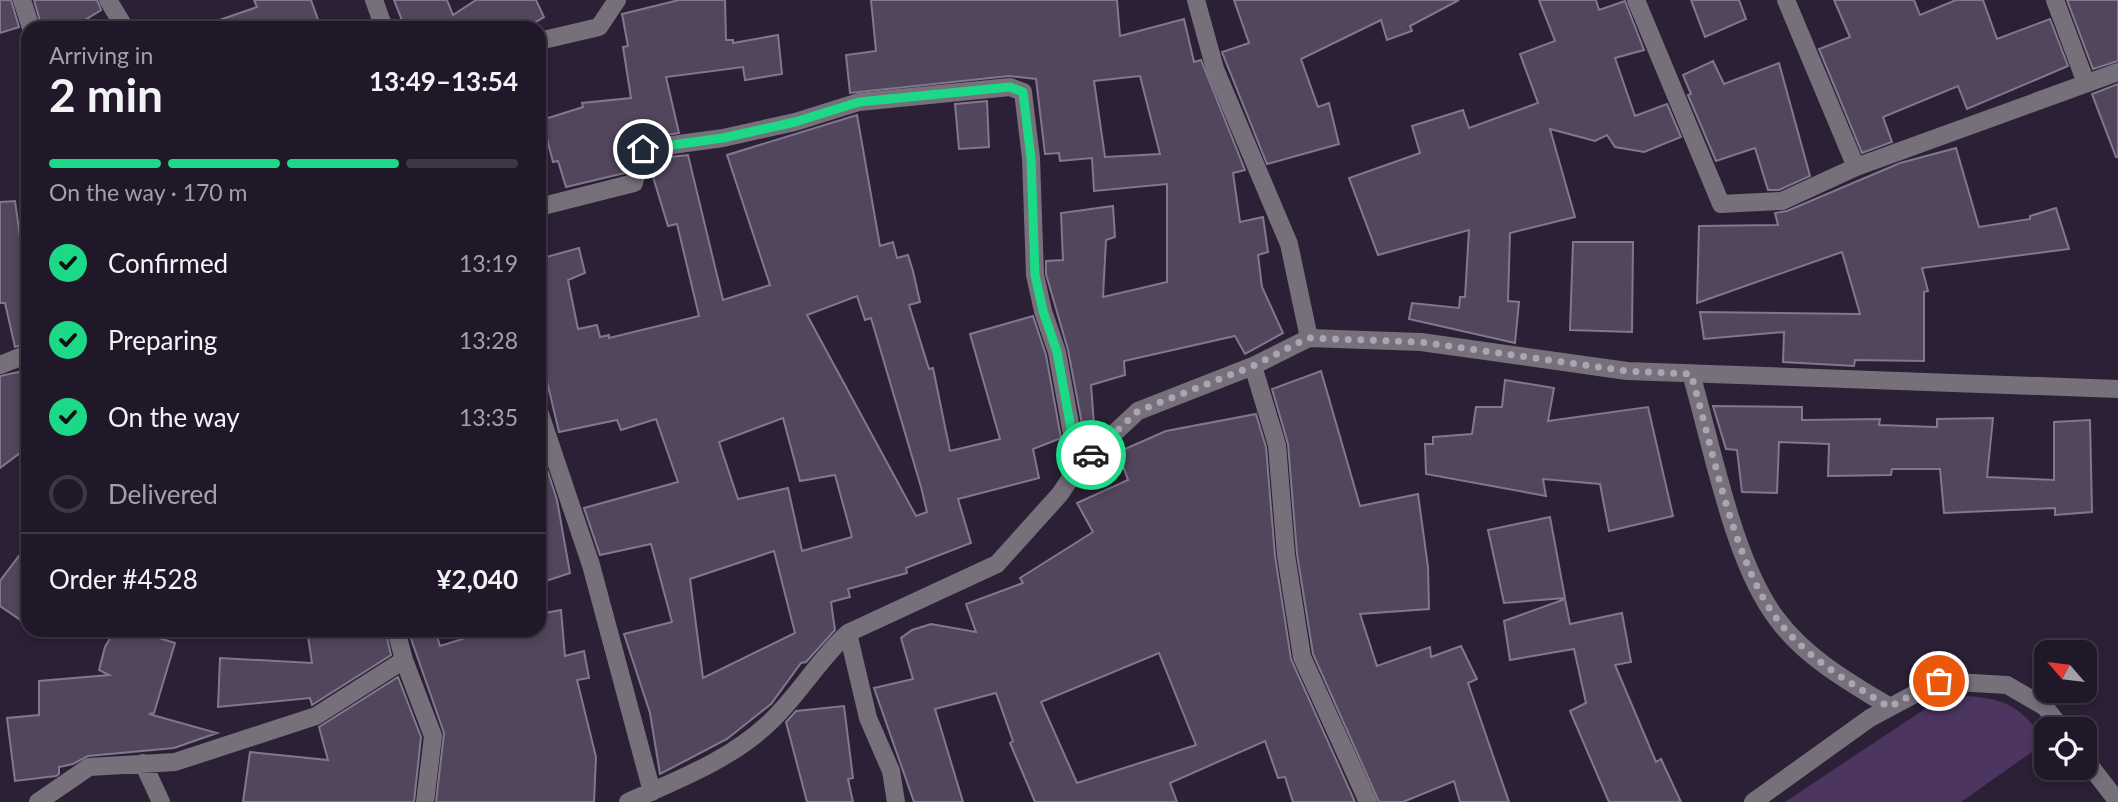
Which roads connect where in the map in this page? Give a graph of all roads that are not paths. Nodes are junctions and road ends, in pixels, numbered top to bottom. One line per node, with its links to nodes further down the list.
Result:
1 (22, 0): 9 (street)
2 (108, 0): 10 (street)
3 (374, 0): 11 (street)
4 (617, 0): 12 (street)
5 (1196, 0): 17 (street)
6 (1636, 0): 15 (street)
7 (1786, 0): 15 (street)
8 (2055, 0): 14 (street)
9 (29, 21)
10 (121, 21)
11 (382, 21)
12 (546, 39)
13 (2118, 72): 14 (street)
14 (2086, 83): 15 (street)
15 (1856, 167)
16 (546, 205): 24 (street)
17 (1308, 338): 20 (street); 21 (street)
18 (21, 357): 19 (street)
19 (0, 365)
20 (1253, 366): 24 (street); 38 (street)
21 (1691, 374): 22 (street); 28 (street)
22 (2118, 389)
23 (546, 432): 32 (street)
24 (1078, 467): 25 (street)
25 (848, 633): 32 (street); 37 (street)
26 (398, 637): 27 (street)
27 (404, 660): 30 (street); 35 (street)
28 (1889, 707): 29 (street); 39 (street)
29 (2053, 717)
30 (143, 763): 33 (street); 34 (street)
31 (2097, 775): 40 (street)
32 (652, 792): 36 (street)
33 (38, 802)
34 (161, 802)
35 (425, 802)
36 (628, 802)
37 (896, 802)
38 (1368, 802)
39 (1753, 802)
40 (2118, 802)

